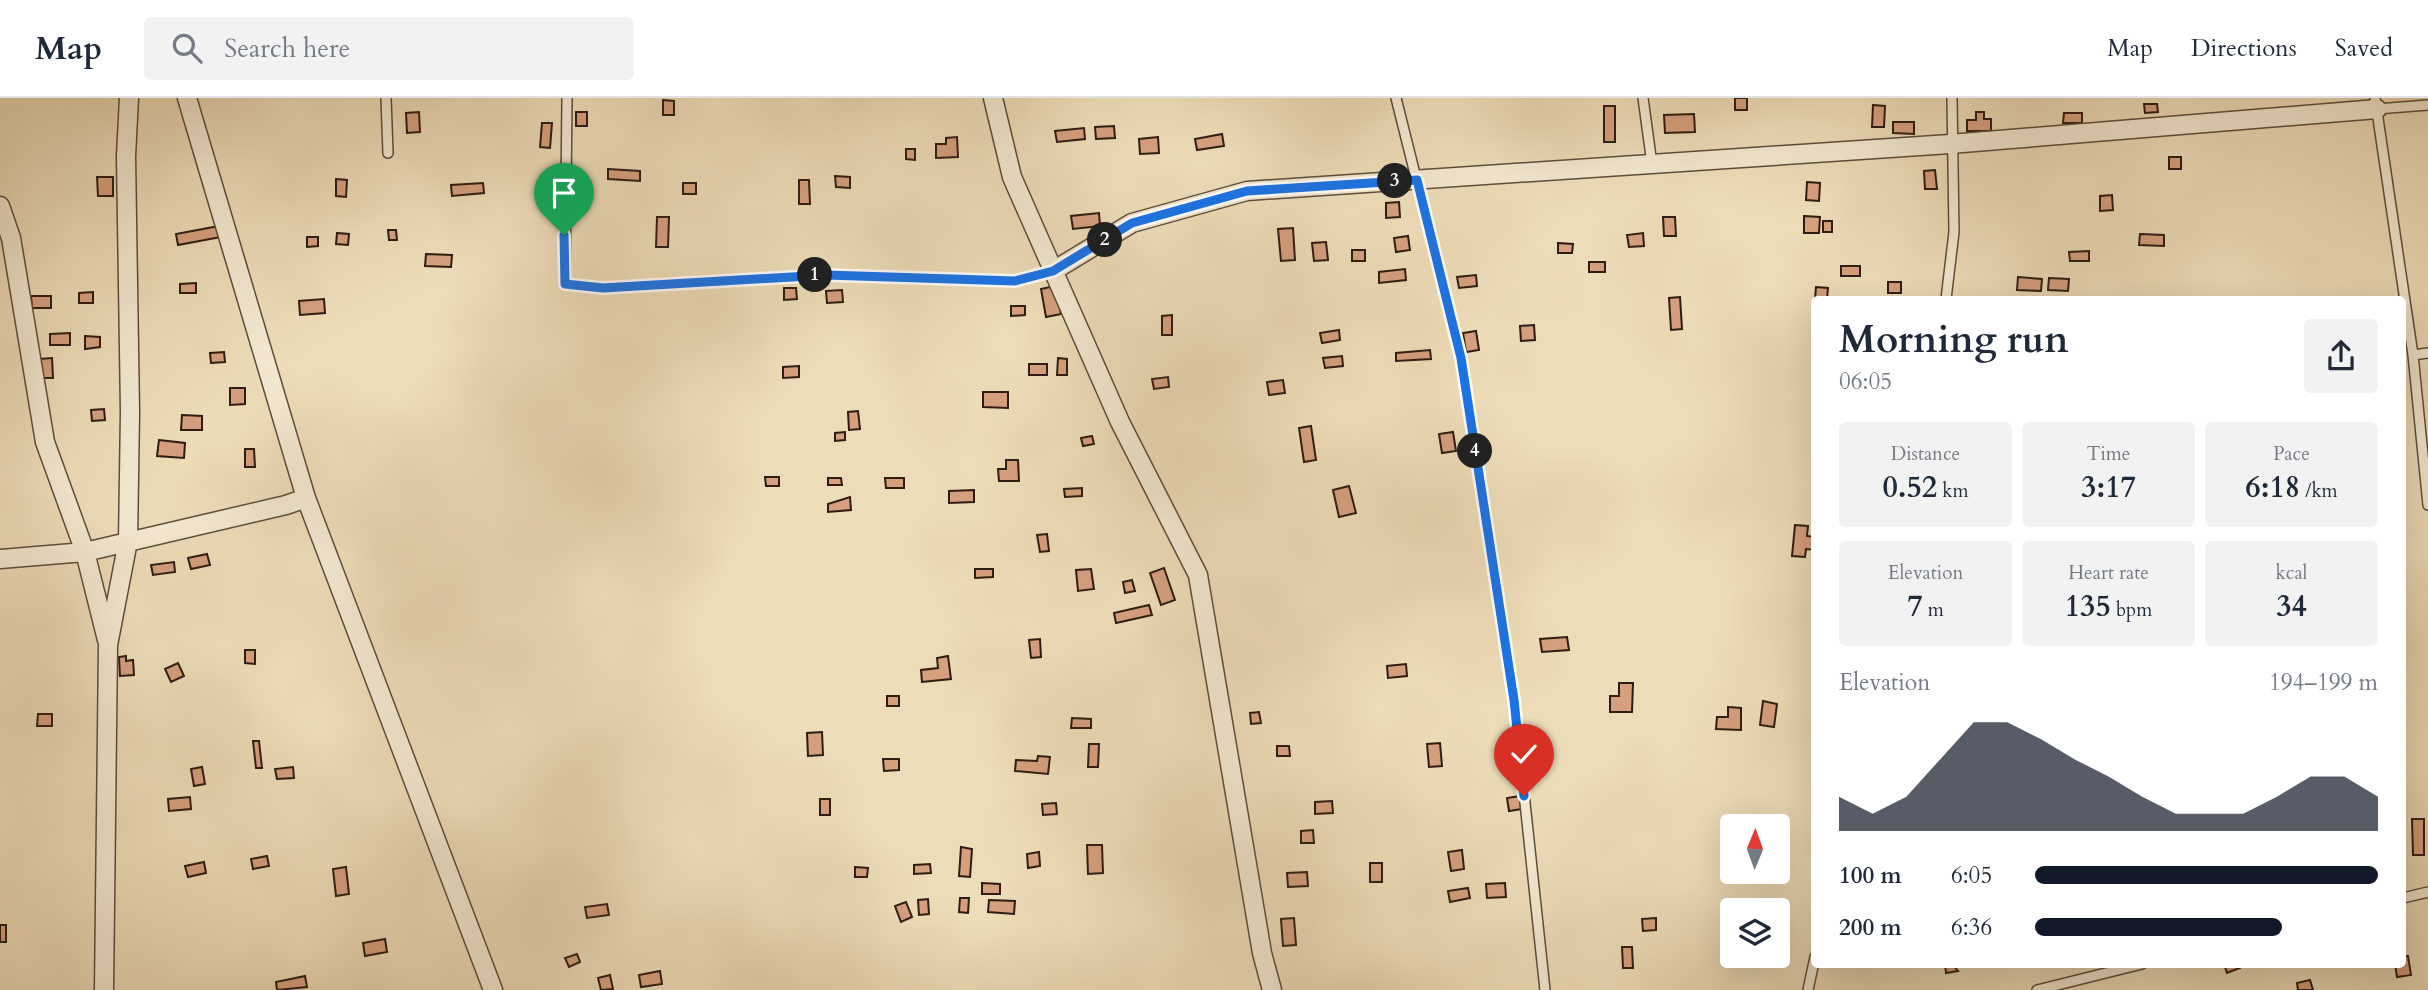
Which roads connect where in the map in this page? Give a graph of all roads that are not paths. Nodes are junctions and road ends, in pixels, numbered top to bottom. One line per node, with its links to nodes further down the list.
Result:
1 (129, 98): 24 (street)
2 (187, 98): 22 (street)
3 (386, 98): 12 (lane)
4 (567, 98): 16 (lane)
5 (993, 98): 16 (street)
6 (1396, 98): 14 (lane)
7 (1643, 98): 13 (lane)
8 (1952, 98): 11 (lane)
9 (2376, 104): 10 (lane); 11 (street); 18 (lane)
10 (2428, 105)
11 (1950, 144): 13 (street); 17 (lane)
12 (388, 153)
13 (1652, 164): 14 (street)
14 (1417, 180): 16 (street); 35 (lane)
15 (0, 206): 25 (street)
16 (1053, 271): 34 (street)
17 (1946, 296)
18 (2404, 296)
19 (2406, 308): 21 (lane)
20 (2428, 353): 21 (lane)
21 (2413, 355): 23 (lane)
22 (306, 498): 24 (street); 33 (street)
23 (2428, 505)
24 (128, 541): 25 (street); 27 (street)
25 (85, 552): 26 (street); 27 (street)
26 (0, 559)
27 (108, 645): 32 (street)
28 (2428, 891): 29 (lane)
29 (2406, 897)
30 (1813, 968): 36 (lane)
31 (2126, 968): 37 (lane)
32 (104, 990)
33 (494, 990)
34 (1272, 990)
35 (1545, 990)
36 (1808, 990)
37 (2037, 990)

